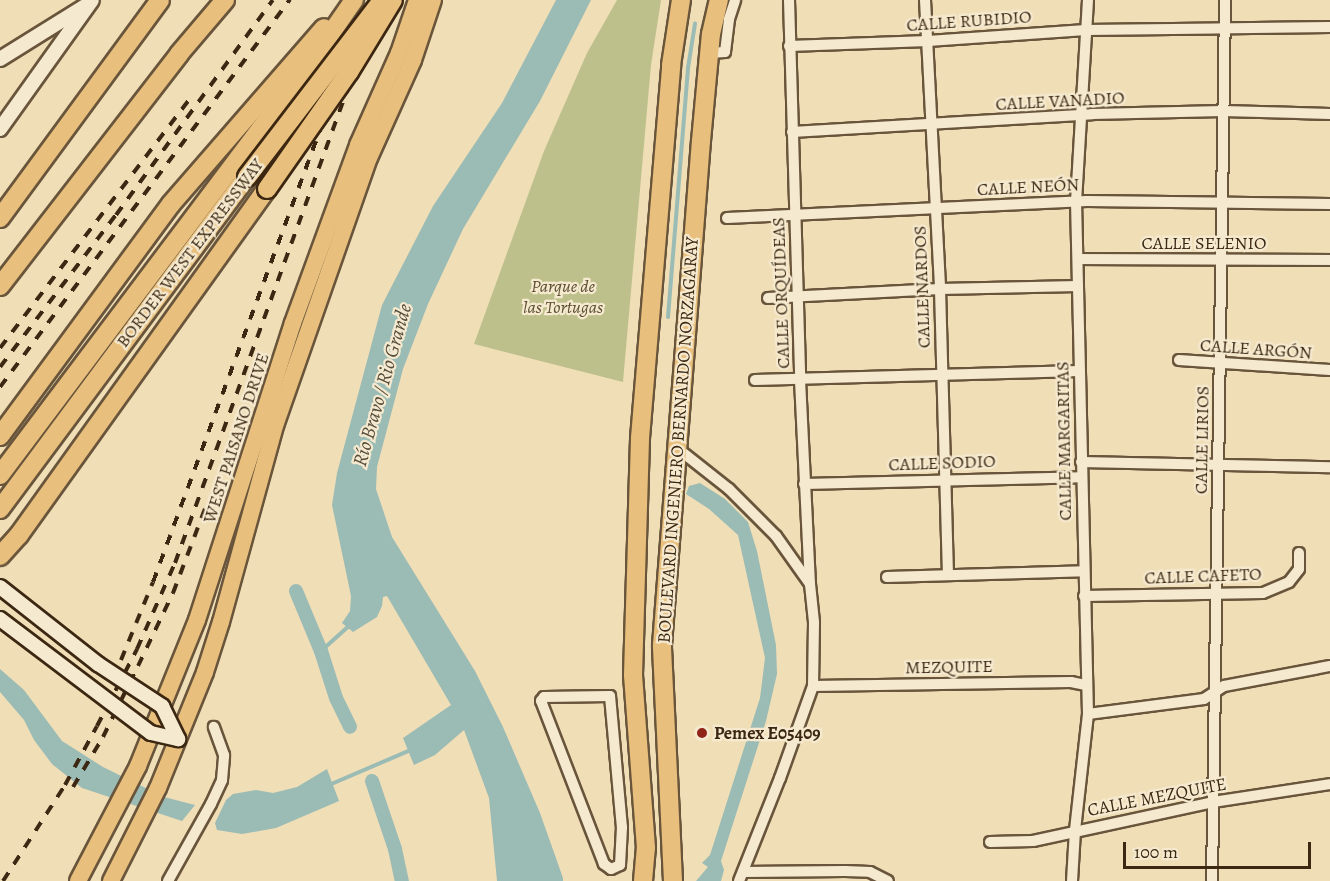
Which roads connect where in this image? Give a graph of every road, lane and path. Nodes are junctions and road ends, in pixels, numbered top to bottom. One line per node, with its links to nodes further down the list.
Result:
1 (160, 0): 32 (highway)
2 (210, 0): 23 (highway)
3 (225, 0): 23 (highway)
4 (351, 0): 31 (highway, BORDER WEST EXPRESSWAY); 57 (highway)
5 (383, 0): 31 (highway, BORDER WEST EXPRESSWAY, bridge)
6 (393, 0): 68 (highway, bridge)
7 (417, 0): 56 (main road, WEST PAISANO DRIVE)
8 (433, 0): 56 (main road, WEST PAISANO DRIVE)
9 (681, 0): 87 (highway, BOULEVARD INGENIERO BERNARDO NORZAGARAY)
10 (719, 0): 22 (highway, BOULEVARD INGENIERO BERNARDO NORZAGARAY)
11 (735, 0): 22 (street)
12 (789, 0): 21 (street, CALLE ORQUÍDEAS)
13 (925, 0): 20 (street, CALLE NARDOS)
14 (1088, 0): 19 (street, CALLE MARGARITAS)
15 (1225, 0): 17 (street, CALLE LIRIOS)
16 (91, 2): 24 (main road); 28 (main road)
17 (1225, 27): 18 (street, CALLE RUBIDIO); 19 (street, CALLE RUBIDIO); 25 (street, CALLE LIRIOS)
18 (1330, 27)
19 (1086, 30): 20 (street, CALLE RUBIDIO); 27 (street, CALLE MARGARITAS)
20 (927, 41): 21 (street, CALLE RUBIDIO); 29 (street, CALLE NARDOS)
21 (789, 46): 30 (street, CALLE ORQUÍDEAS)
22 (718, 52): 58 (highway, BOULEVARD INGENIERO BERNARDO NORZAGARAY)
23 (179, 54): 44 (highway)
24 (0, 59)
25 (1223, 111): 26 (street, CALLE VANADIO); 27 (street, CALLE VANADIO); 33 (street, CALLE LIRIOS)
26 (1330, 114)
27 (1080, 115): 29 (street, CALLE VANADIO); 34 (street, CALLE MARGARITAS)
28 (3, 125)
29 (932, 125): 30 (street, CALLE VANADIO); 36 (street, CALLE NARDOS)
30 (792, 132): 38 (street, CALLE ORQUÍDEAS)
31 (240, 171): 62 (highway, BORDER WEST EXPRESSWAY); 66 (highway, BORDER WEST EXPRESSWAY)
32 (32, 175): 37 (highway); 39 (highway)
33 (1221, 201): 34 (street, CALLE NEÓN); 35 (street, CALLE NEÓN); 42 (street, CALLE LIRIOS)
34 (1076, 202): 36 (street, CALLE NEÓN); 41 (street, CALLE MARGARITAS)
35 (1330, 204)
36 (935, 208): 38 (street, CALLE NEÓN); 46 (street, CALLE NARDOS)
37 (0, 209)
38 (794, 213): 40 (street, CALLE NEÓN); 47 (street, CALLE ORQUÍDEAS)
39 (0, 218)
40 (727, 218)
41 (1078, 259): 42 (street, CALLE SELENIO); 45 (street, CALLE MARGARITAS)
42 (1220, 260): 43 (street, CALLE SELENIO); 50 (street, CALLE LIRIOS)
43 (1330, 260)
44 (0, 286)
45 (1078, 286): 46 (street); 51 (street, CALLE MARGARITAS)
46 (940, 289): 47 (street); 53 (street, CALLE NARDOS)
47 (799, 297): 48 (street); 55 (street, CALLE ORQUÍDEAS)
48 (768, 298)
49 (1179, 360): 50 (street, CALLE ARGÓN)
50 (1220, 364): 52 (street, CALLE ARGÓN); 60 (street, CALLE LIRIOS)
51 (1079, 370): 53 (street); 59 (street, CALLE MARGARITAS)
52 (1330, 370)
53 (941, 375): 55 (street); 64 (street, CALLE NARDOS)
54 (755, 380): 55 (street)
55 (800, 380): 65 (street, CALLE ORQUÍDEAS)
56 (269, 420): 82 (main road, WEST PAISANO DRIVE); 88 (main road, WEST PAISANO DRIVE)
57 (0, 436)
58 (677, 448): 72 (street, CALLE ORQUÍDEAS); 86 (highway, BOULEVARD INGENIERO BERNARDO NORZAGARAY)
59 (1081, 462): 60 (street); 63 (street, CALLE MARGARITAS)
60 (1218, 464): 61 (street); 74 (street, CALLE LIRIOS)
61 (1330, 467)
62 (0, 475)
63 (1081, 477): 64 (street, CALLE SODIO); 69 (street, CALLE MARGARITAS)
64 (944, 478): 65 (street, CALLE SODIO); 70 (street, CALLE NARDOS)
65 (804, 484): 72 (street, CALLE ORQUÍDEAS)
66 (0, 509)
67 (1299, 553): 74 (street, CALLE CAFETO)
68 (0, 556)
69 (1084, 571): 70 (street); 75 (street, CALLE MARGARITAS)
70 (948, 573): 71 (street)
71 (887, 578)
72 (810, 584): 79 (street, CALLE ORQUÍDEAS)
73 (0, 587): 82 (main road, bridge)
74 (1216, 594): 75 (street, CALLE CAFETO); 80 (street, CALLE LIRIOS)
75 (1084, 596): 78 (street, CALLE MARGARITAS)
76 (0, 619): 85 (main road, bridge)
77 (1330, 666): 80 (street)
78 (1085, 685): 79 (street, MEZQUITE); 83 (street, CALLE MARGARITAS)
79 (813, 686): 93 (street, CALLE ORQUÍDEAS)
80 (1214, 693): 83 (street); 90 (street, CALLE LIRIOS)
81 (543, 698): 81 (street)
82 (162, 706): 85 (main road, WEST PAISANO DRIVE); 88 (main road, bridge)
83 (1088, 714): 91 (street, CALLE MARGARITAS)
84 (214, 727): 96 (street)
85 (151, 733): 88 (main road, bridge); 94 (main road, WEST PAISANO DRIVE)
86 (666, 736): 87 (highway); 98 (highway, BOULEVARD INGENIERO BERNARDO NORZAGARAY)
87 (639, 737): 97 (highway, BOULEVARD INGENIERO BERNARDO NORZAGARAY)
88 (178, 739): 95 (main road, WEST PAISANO DRIVE)
89 (1330, 784): 90 (street, CALLE MEZQUITE)
90 (1213, 802): 91 (street, CALLE MEZQUITE); 101 (street, CALLE LIRIOS)
91 (1075, 830): 92 (street, CALLE MEZQUITE); 100 (street, CALLE MARGARITAS)
92 (990, 842)
93 (741, 877): 99 (street)
94 (78, 881)
95 (111, 881)
96 (168, 881)
97 (643, 881)
98 (673, 881)
99 (888, 881)
100 (1072, 881)
101 (1212, 881)

